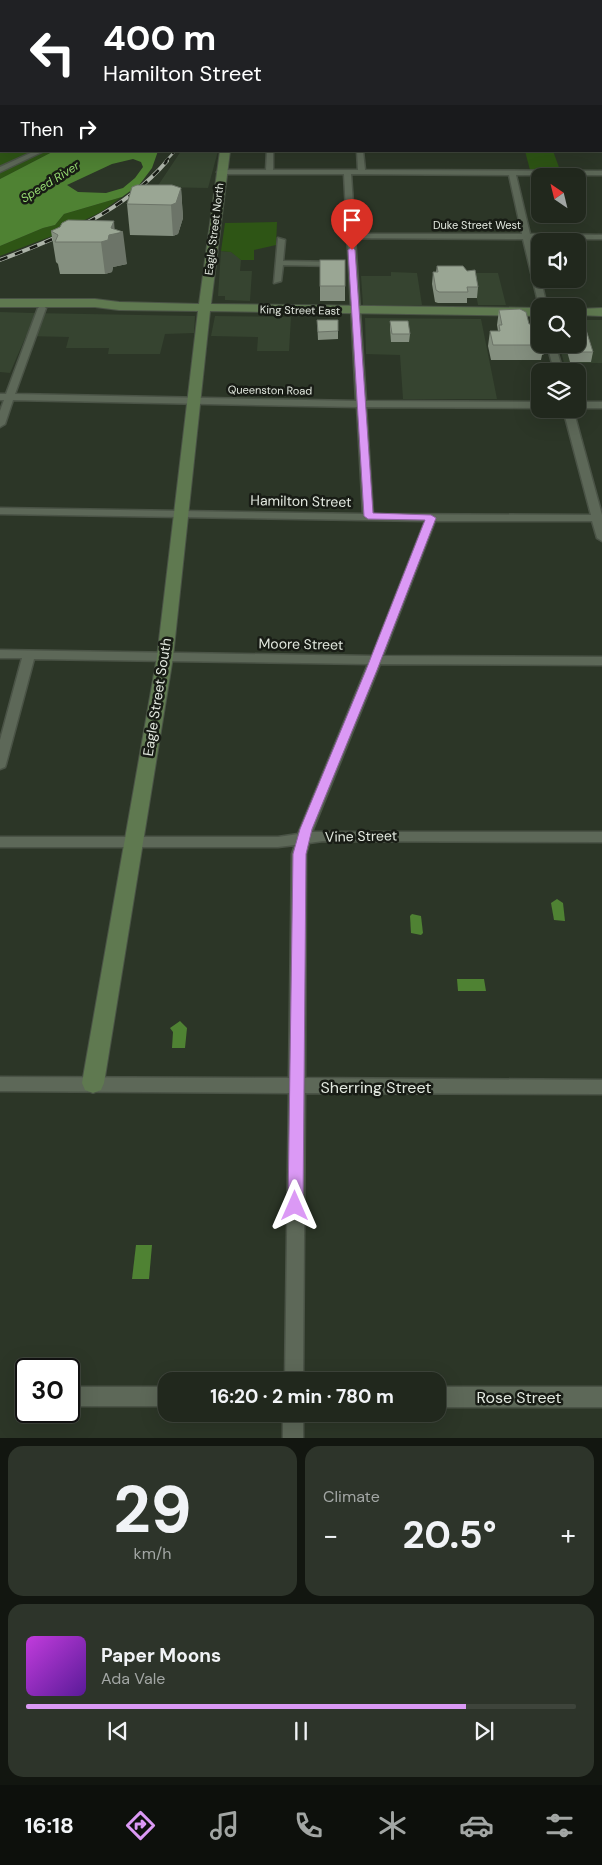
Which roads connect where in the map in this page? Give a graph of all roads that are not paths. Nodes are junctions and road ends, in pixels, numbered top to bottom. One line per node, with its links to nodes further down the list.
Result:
1 (39, 152): 5 (street)
2 (225, 152): 6 (main road, Eagle Street North)
3 (270, 152): 7 (street)
4 (360, 152): 9 (street)
5 (0, 170)
6 (221, 172): 7 (street); 24 (main road, Eagle Street North)
7 (268, 173): 8 (street)
8 (347, 173): 9 (street); 12 (street)
9 (362, 173): 10 (street)
10 (512, 173): 11 (street); 13 (street)
11 (602, 173)
12 (351, 236): 13 (street, Duke Street West); 17 (street)
13 (526, 237): 14 (street, Duke Street West); 19 (street)
14 (602, 237)
15 (281, 240): 16 (street)
16 (279, 263): 17 (street); 18 (street)
17 (352, 263): 25 (street)
18 (277, 281)
19 (541, 298)
20 (0, 303): 21 (main road, King Street East)
21 (119, 306): 23 (main road, King Street East); 24 (main road, King Street East)
22 (0, 307): 23 (main road, King Street East)
23 (42, 308): 29 (street)
24 (205, 308): 25 (main road, King Street East); 30 (main road, Eagle Street South)
25 (356, 311): 26 (main road, King Street East); 31 (street)
26 (531, 312)
27 (586, 312): 28 (main road)
28 (602, 312)
29 (5, 397): 30 (street, Queenston Road); 36 (street)
30 (194, 400): 31 (street, Queenston Road); 38 (main road, Eagle Street South)
31 (361, 404): 32 (street, Queenston Road); 39 (street)
32 (531, 404)
33 (586, 405): 34 (street)
34 (602, 405)
35 (571, 418): 41 (street)
36 (0, 424)
37 (0, 511): 38 (street, Hamilton Street)
38 (182, 513): 39 (street, Hamilton Street); 45 (main road, Eagle Street South)
39 (368, 516): 40 (street, Hamilton Street)
40 (431, 518): 41 (street, Hamilton Street); 46 (street)
41 (599, 518): 42 (street)
42 (602, 538)
43 (0, 654): 44 (street, Moore Street)
44 (29, 655): 45 (street, Moore Street); 48 (street)
45 (165, 657): 46 (street, Moore Street); 52 (main road, Eagle Street South)
46 (376, 660): 47 (street, Moore Street); 50 (street)
47 (602, 661)
48 (0, 764)
49 (602, 837): 50 (street, Vine Street)
50 (303, 839): 52 (street, Vine Street); 55 (street)
51 (0, 842): 52 (street, Vine Street)
52 (132, 842): 53 (main road, Eagle Street South)
53 (93, 1083): 54 (street, Sherring Street); 55 (street, Sherring Street)
54 (0, 1084)
55 (297, 1087): 56 (street, Sherring Street); 57 (street)
56 (602, 1087)
57 (294, 1372)
58 (80, 1396): 59 (street)
59 (158, 1397)
60 (446, 1397): 61 (street, Rose Street)
61 (602, 1397)
62 (293, 1422): 63 (street)
63 (293, 1438)

